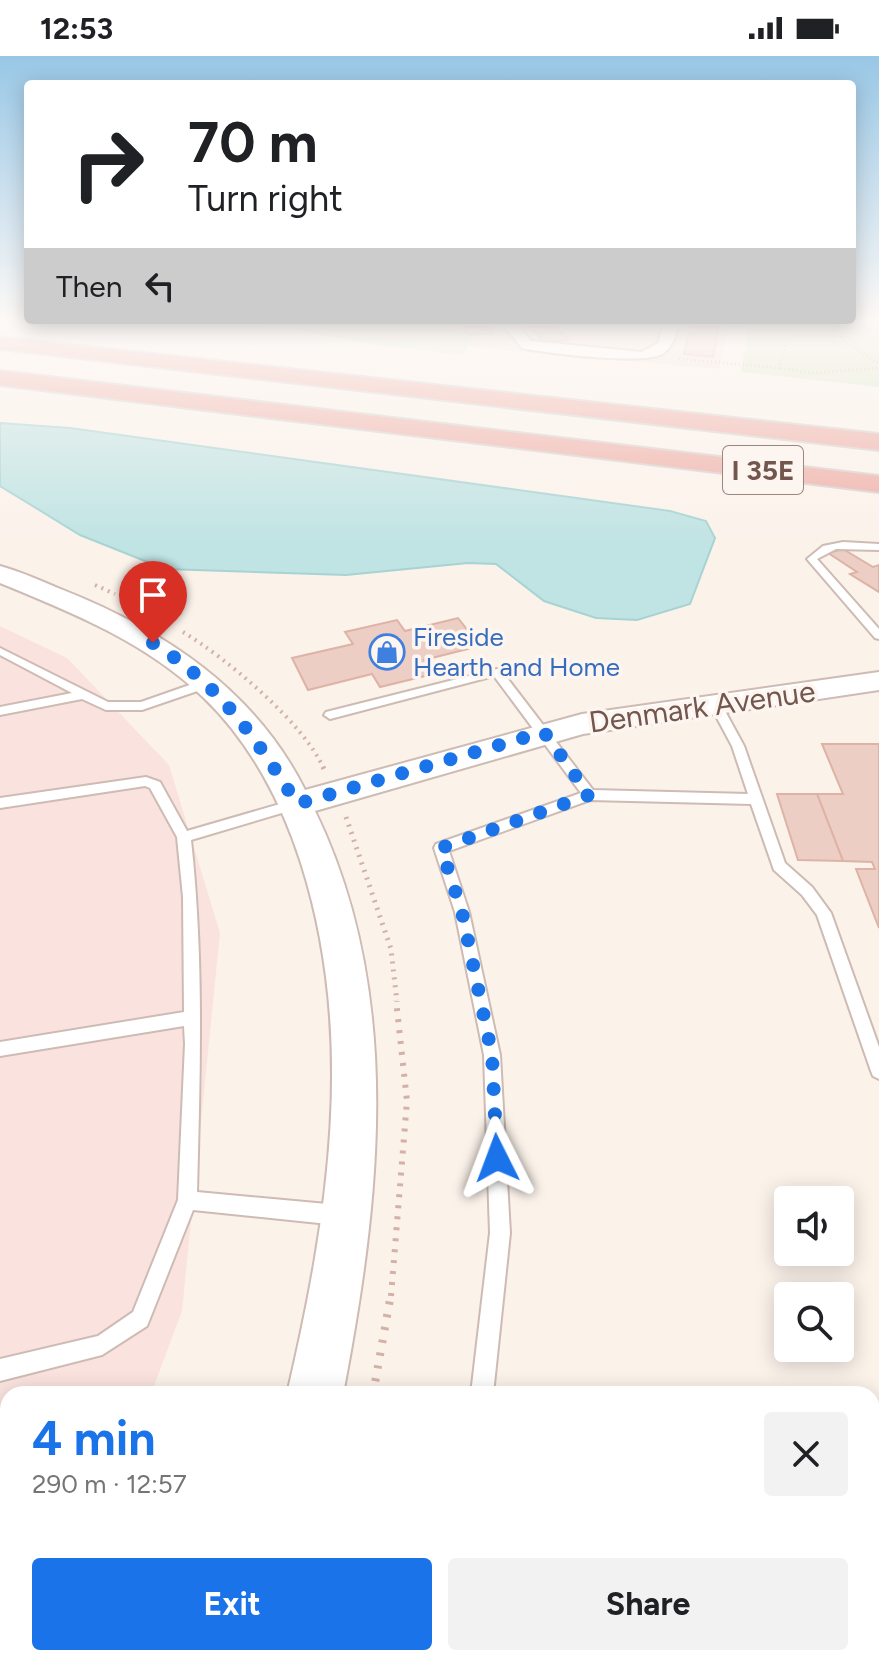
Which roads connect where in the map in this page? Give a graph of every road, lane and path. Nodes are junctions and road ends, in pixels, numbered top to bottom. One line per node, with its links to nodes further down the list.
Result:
1 (140, 395): 4 (highway, I 35E)
2 (463, 395): 5 (highway, I 35E)
3 (31, 406): 4 (highway)
4 (497, 438): 6 (highway, I 35E)
5 (879, 442)
6 (879, 484)
7 (879, 547): 9 (lane)
8 (2, 577): 13 (street)
9 (875, 626): 10 (lane)
10 (879, 636)
11 (0, 651): 14 (lane)
12 (879, 681): 15 (street, Denmark Avenue)
13 (205, 684): 14 (lane); 22 (street)
14 (82, 695): 16 (lane)
15 (715, 703): 18 (street, Denmark Avenue); 20 (lane)
16 (0, 711)
17 (330, 715): 18 (lane)
18 (544, 732): 19 (lane); 22 (street, Denmark Avenue)
19 (589, 795): 20 (lane); 31 (lane)
20 (756, 799): 26 (lane)
21 (0, 803): 23 (lane)
22 (297, 804): 23 (lane); 28 (street)
23 (184, 837): 24 (lane)
24 (192, 1018): 25 (lane); 27 (lane)
25 (0, 1049)
26 (879, 1071)
27 (187, 1200): 28 (lane); 29 (lane)
28 (346, 1216): 30 (street)
29 (0, 1370)
30 (317, 1386)
31 (483, 1386)

